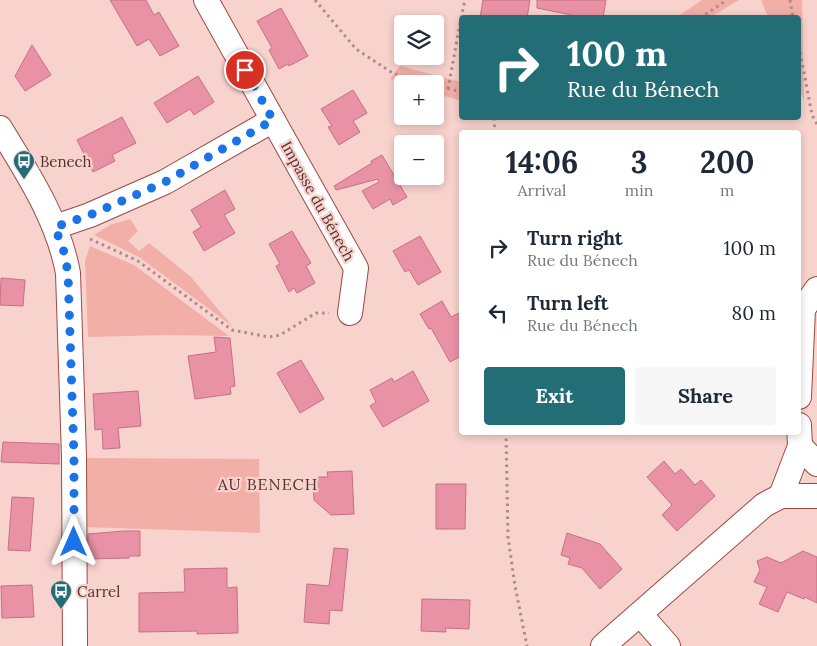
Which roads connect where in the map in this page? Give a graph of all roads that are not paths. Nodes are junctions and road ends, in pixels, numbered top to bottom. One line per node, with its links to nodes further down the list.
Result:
1 (206, 0): 2 (street, Impasse du Bénech)
2 (273, 120): 4 (street); 7 (street, Impasse du Bénech)
3 (0, 128): 4 (street)
4 (55, 227): 13 (street)
5 (817, 289): 6 (street)
6 (801, 309)
7 (350, 313)
8 (800, 436): 9 (street); 10 (street)
9 (817, 464)
10 (782, 496): 11 (street); 12 (street)
11 (817, 496)
12 (640, 614): 14 (street); 15 (street)
13 (75, 646)
14 (604, 646)
15 (668, 646)

